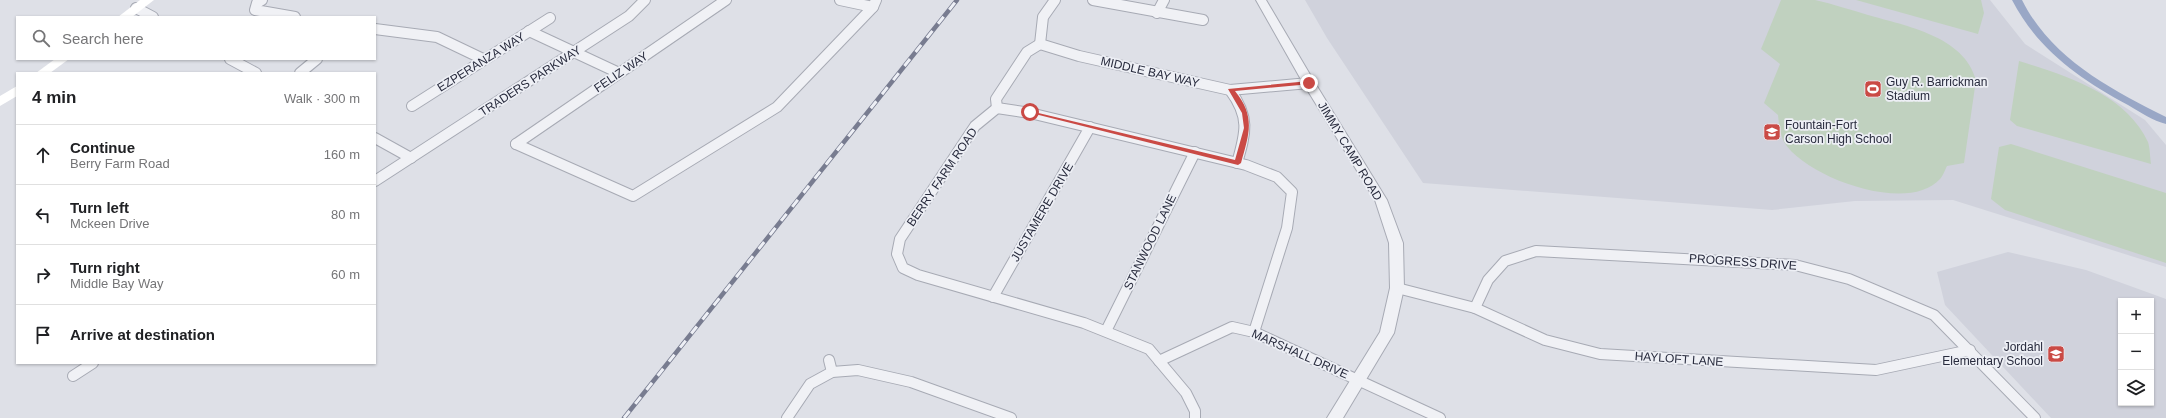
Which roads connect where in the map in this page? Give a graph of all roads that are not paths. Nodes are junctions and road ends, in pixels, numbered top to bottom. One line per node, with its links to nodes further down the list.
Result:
1 (148, 0): 11 (main road)
2 (262, 0): 15 (street)
3 (645, 0): 21 (street, TRADERS PARKWAY)
4 (726, 0): 29 (street, FELIZ WAY)
5 (840, 0): 10 (street)
6 (1055, 0): 20 (street)
7 (1093, 0): 12 (street)
8 (1164, 0): 12 (street)
9 (1261, 0): 30 (street, JIMMY CAMP ROAD)
10 (874, 4): 29 (street, FELIZ WAY)
11 (136, 8): 13 (main road); 14 (street)
12 (1157, 13): 17 (street)
13 (125, 16)
14 (151, 16)
15 (289, 16)
16 (550, 18): 19 (street, EZPERANZA WAY)
17 (1203, 20)
18 (376, 29): 22 (street)
19 (529, 31): 21 (street); 22 (street, EZPERANZA WAY)
20 (1040, 44): 31 (street, MIDDLE BAY WAY); 35 (street)
21 (576, 52): 29 (street); 39 (street, TRADERS PARKWAY)
22 (483, 59): 34 (street, EZPERANZA WAY)
23 (62, 60): 26 (main road)
24 (232, 60): 27 (street)
25 (316, 60): 28 (street)
26 (44, 72)
27 (254, 72)
28 (301, 72)
29 (619, 73)
30 (1309, 83): 31 (street, MIDDLE BAY WAY); 42 (street, JIMMY CAMP ROAD)
31 (1230, 90): 40 (street)
32 (16, 91): 33 (main road)
33 (0, 102)
34 (412, 106)
35 (997, 108): 36 (street); 43 (street, BERRY FARM ROAD)
36 (1090, 127): 38 (street); 43 (street, JUSTAMERE DRIVE)
37 (376, 139): 39 (street)
38 (1195, 152): 40 (street); 45 (street, STANWOOD LANE)
39 (411, 158): 41 (street, TRADERS PARKWAY)
40 (1238, 163): 46 (street)
41 (376, 180)
42 (1397, 288): 44 (street, HAYLOFT LANE); 51 (street, JIMMY CAMP ROAD)
43 (993, 297): 45 (street, BERRY FARM ROAD)
44 (1475, 308): 47 (street, HAYLOFT LANE); 47 (street, PROGRESS DRIVE)
45 (1106, 331): 48 (street, BERRY FARM ROAD)
46 (1254, 332): 48 (street, MARSHALL DRIVE); 51 (street, MARSHALL DRIVE)
47 (1970, 350): 57 (street, PROGRESS DRIVE)
48 (1159, 361): 54 (street, BERRY FARM ROAD)
49 (91, 364): 50 (street)
50 (73, 376)
51 (1359, 379): 55 (street, JIMMY CAMP ROAD); 56 (street, MARSHALL DRIVE)
52 (787, 418): 53 (street)
53 (1011, 418)
54 (1195, 418)
55 (1335, 418)
56 (1440, 418)
57 (2035, 418)

